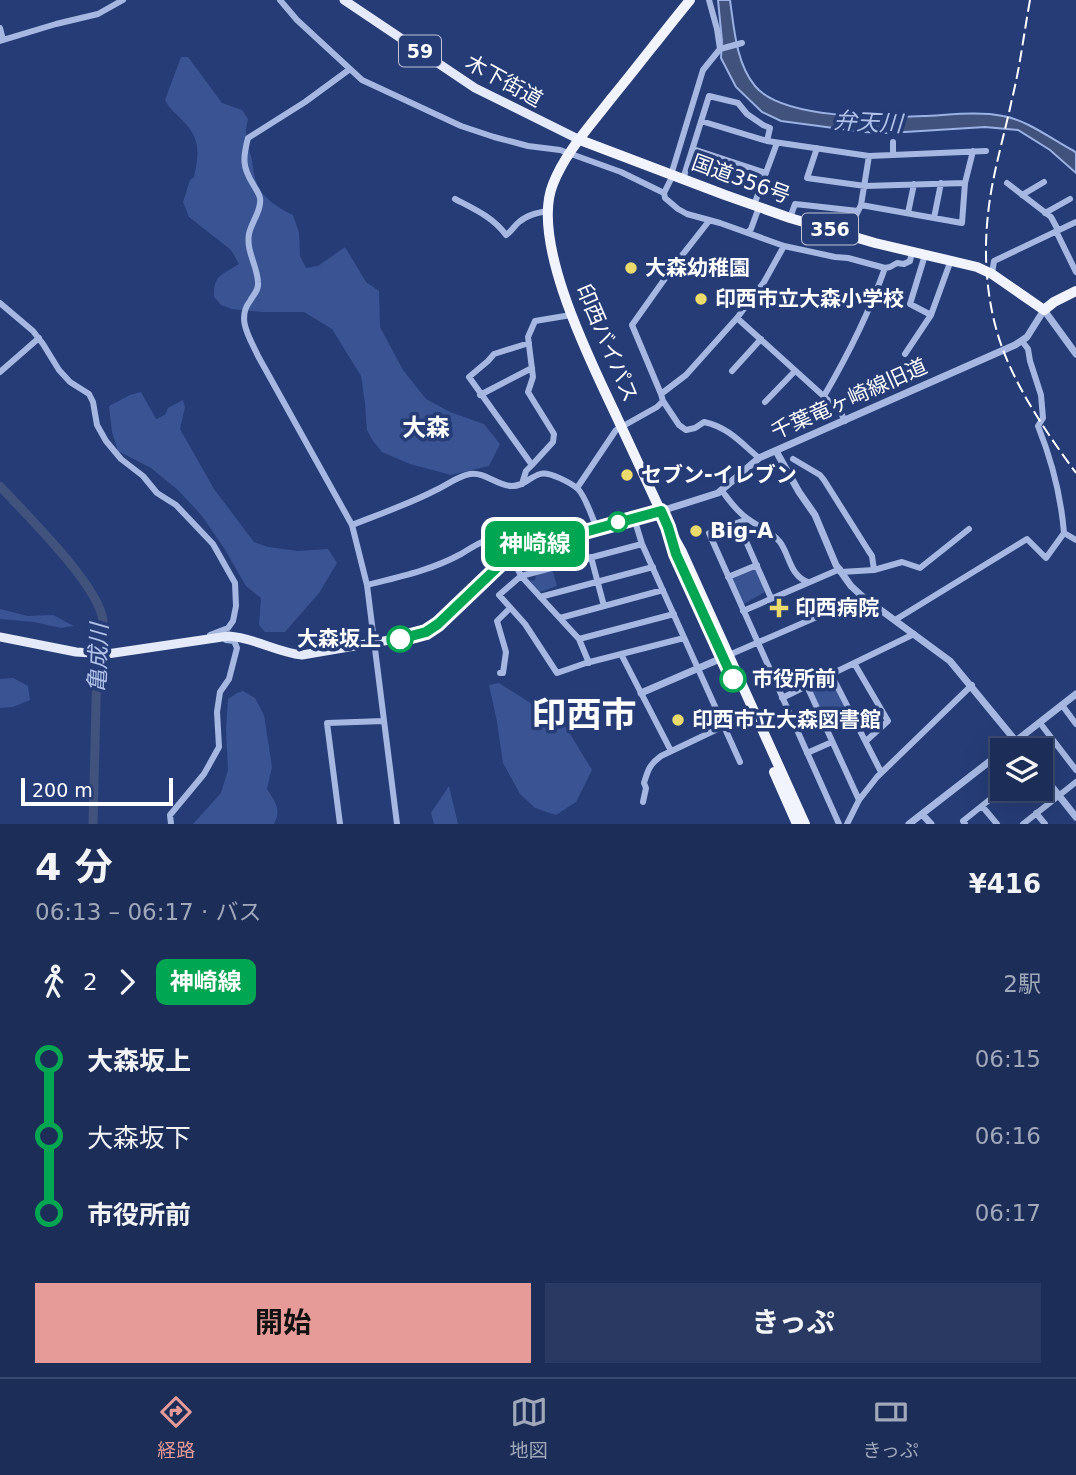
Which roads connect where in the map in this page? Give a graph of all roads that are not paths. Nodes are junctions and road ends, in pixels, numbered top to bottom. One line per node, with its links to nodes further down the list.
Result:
1 (111, 0): 6 (street)
2 (279, 0): 11 (street)
3 (344, 0): 13 (main road, 木下街道 / 59)
4 (690, 0): 13 (highway, 印西バイパス)
5 (709, 0): 10 (street)
6 (122, 1): 8 (street)
7 (0, 28): 8 (street)
8 (2, 40)
9 (742, 43): 10 (street)
10 (719, 49): 25 (street)
11 (350, 69): 21 (street); 88 (street)
12 (701, 121): 14 (street); 14 (street); 18 (street)
13 (580, 140): 21 (highway, 印西バイパス); 25 (highway, 国道356号 / 356)
14 (767, 141): 16 (street)
15 (893, 142): 22 (street)
16 (777, 143): 17 (street); 24 (street)
17 (817, 148): 23 (street); 31 (street)
18 (693, 149): 24 (street); 25 (street)
19 (986, 150): 20 (street)
20 (973, 151): 22 (street); 28 (street)
21 (569, 154): 32 (street); 38 (highway, 印西バイパス)
22 (893, 155): 23 (street)
23 (869, 156): 31 (street)
24 (766, 173): 36 (street)
25 (676, 176): 32 (street); 36 (highway, 国道356号 / 356)
26 (1044, 182): 33 (street)
27 (941, 183): 28 (street); 30 (street); 42 (street)
28 (965, 183): 42 (street)
29 (1007, 183): 33 (street)
30 (914, 184): 31 (street); 40 (street)
31 (865, 186): 37 (street)
32 (664, 192): 43 (street)
33 (1022, 195): 39 (street)
34 (454, 199): 38 (street)
35 (1070, 199): 39 (street)
36 (757, 206): 41 (highway, 国道356号 / 356); 46 (street)
37 (860, 208): 40 (street); 41 (street); 47 (street)
38 (547, 211): 58 (highway, 印西バイパス)
39 (1045, 212): 45 (street)
40 (908, 213): 42 (street)
41 (790, 218): 47 (highway, 国道356号 / 356)
42 (934, 218)
43 (709, 221): 46 (street); 73 (street)
44 (1076, 222): 45 (street)
45 (1057, 231): 53 (street); 54 (street)
46 (748, 232): 48 (street)
47 (847, 234): 49 (highway, 国道356号 / 356)
48 (784, 246): 52 (street); 60 (street)
49 (912, 252): 50 (highway, 国道356号 / 356); 52 (street)
50 (925, 255): 51 (highway, 国道356号 / 356); 59 (street)
51 (951, 260): 54 (highway, 国道356号 / 356); 59 (street)
52 (885, 268): 72 (street)
53 (1076, 272)
54 (992, 274): 57 (highway, 国道356号 / 356)
55 (1076, 291): 57 (highway)
56 (0, 303): 61 (street)
57 (1044, 310): 63 (street, 千葉竜ヶ崎線旧道); 66 (street)
58 (571, 315): 64 (street); 76 (highway, 印西バイパス)
59 (931, 315): 65 (street)
60 (737, 318): 62 (street); 73 (street)
61 (39, 338): 70 (street); 117 (street)
62 (761, 339): 68 (street); 69 (street)
63 (1022, 341): 75 (street, 千葉竜ヶ崎線旧道); 91 (street)
64 (529, 343): 67 (street); 71 (street)
65 (905, 354)
66 (1076, 354)
67 (532, 368): 71 (street); 80 (street)
68 (732, 371)
69 (795, 371): 72 (street); 74 (street)
70 (0, 372)
71 (480, 394): 80 (street)
72 (824, 396): 75 (street)
73 (662, 398): 76 (street); 78 (street)
74 (765, 401)
75 (845, 421): 77 (street, 千葉竜ヶ崎線旧道)
76 (621, 426): 82 (street); 84 (highway, 印西バイパス)
77 (776, 450): 78 (street, 千葉竜ヶ崎線旧道); 99 (street)
78 (759, 458): 83 (street, 千葉竜ヶ崎線旧道)
79 (793, 458): 98 (street)
80 (532, 465): 81 (street)
81 (522, 484): 82 (street); 88 (street)
82 (577, 488): 89 (street)
83 (722, 491): 84 (street, 千葉竜ヶ崎線旧道); 86 (street)
84 (661, 511): 85 (main road); 123 (highway, 印西バイパス)
85 (634, 518): 89 (main road); 93 (street)
86 (748, 519): 87 (street); 103 (street)
87 (738, 523): 96 (street); 101 (street)
88 (352, 525): 104 (street)
89 (597, 528): 94 (main road)
90 (969, 529): 98 (street)
91 (1064, 533): 92 (street); 114 (street)
92 (1076, 540)
93 (642, 544): 95 (street); 97 (street)
94 (513, 554): 100 (street); 104 (street); 120 (main road)
95 (591, 557): 100 (street); 102 (street)
96 (757, 565): 101 (street); 108 (street)
97 (653, 567): 102 (street); 105 (street)
98 (874, 569): 99 (street)
99 (840, 571): 103 (street); 107 (street)
100 (522, 576): 106 (street); 110 (street)
101 (728, 577): 111 (street)
102 (597, 582): 106 (street); 109 (street)
103 (808, 582): 108 (street)
104 (367, 585): 120 (street)
105 (663, 590): 109 (street); 112 (street)
106 (540, 597): 113 (street)
107 (863, 597): 114 (street); 121 (street)
108 (771, 598): 111 (street)
109 (604, 606): 113 (street)
110 (510, 608): 124 (street); 127 (street)
111 (743, 611): 121 (street)
112 (674, 614): 118 (street); 119 (street)
113 (560, 618): 119 (street)
114 (895, 620): 115 (street)
115 (915, 634): 125 (street); 129 (street)
116 (0, 637): 117 (main road)
117 (216, 637): 120 (main road); 160 (street)
118 (684, 638): 122 (street); 126 (street)
119 (579, 639): 124 (street)
120 (375, 643): 135 (street)
121 (757, 643): 123 (street); 133 (street)
122 (621, 654): 124 (street); 131 (street)
123 (726, 657): 126 (street); 163 (highway, 印西バイパス); 164 (highway, 印西バイパス)
124 (589, 663)
125 (853, 663): 128 (street); 141 (street)
126 (698, 668): 131 (street); 138 (street)
127 (500, 673)
128 (831, 674): 130 (street); 141 (street)
129 (972, 685): 139 (street); 148 (street)
130 (807, 686): 133 (street); 142 (street)
131 (641, 693): 143 (street)
132 (1076, 694): 134 (street)
133 (782, 698): 144 (street)
134 (1062, 705): 136 (street); 137 (street)
135 (384, 721): 161 (street); 162 (street)
136 (1040, 723): 140 (street); 147 (street)
137 (1076, 724)
138 (724, 726): 143 (street); 146 (street)
139 (1014, 738)
140 (1020, 738)
141 (866, 741): 148 (street)
142 (832, 743): 144 (street); 152 (street)
143 (671, 751): 154 (street)
144 (807, 753): 165 (street)
145 (990, 761): 157 (street)
146 (740, 762)
147 (1076, 770)
148 (881, 772): 152 (street)
149 (1076, 782): 151 (street)
150 (1053, 788): 151 (street)
151 (1059, 796): 156 (street); 158 (street)
152 (859, 800): 159 (street)
153 (990, 800): 155 (street)
154 (643, 802)
155 (982, 806): 168 (street); 169 (street)
156 (1036, 813): 170 (street); 171 (street)
157 (922, 814): 166 (street); 167 (street)
158 (1076, 817)
159 (849, 823)
160 (170, 824)
161 (341, 824)
162 (397, 824)
163 (797, 824)
164 (805, 824)
165 (839, 824)
166 (909, 824)
167 (930, 824)
168 (965, 824)
169 (997, 824)
170 (1023, 824)
171 (1045, 824)

